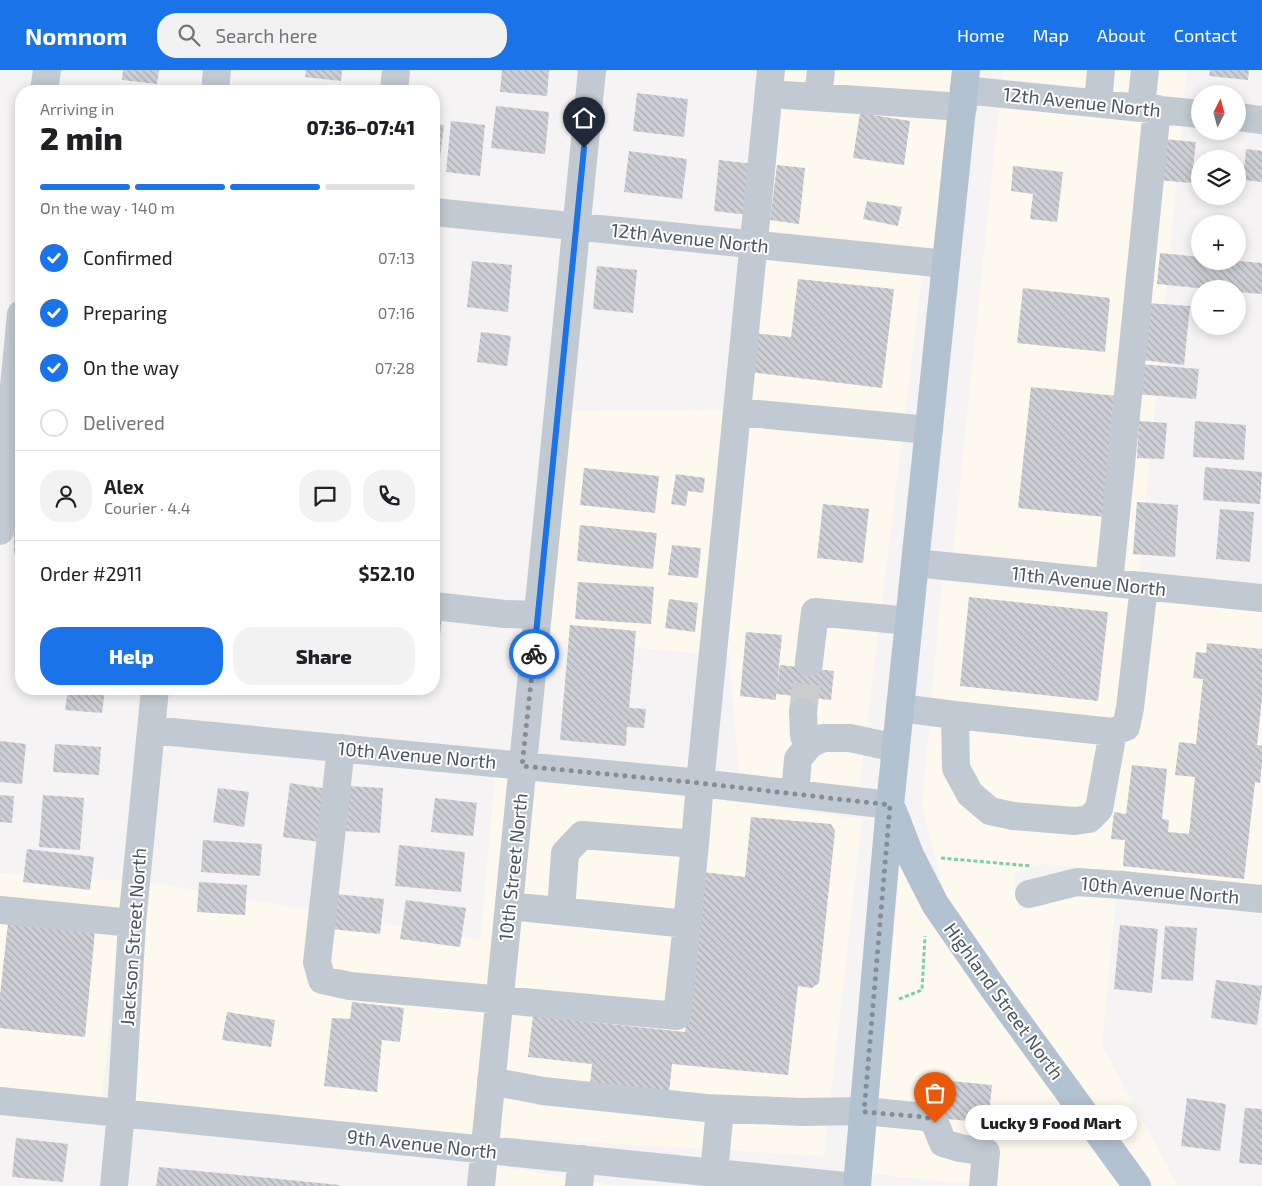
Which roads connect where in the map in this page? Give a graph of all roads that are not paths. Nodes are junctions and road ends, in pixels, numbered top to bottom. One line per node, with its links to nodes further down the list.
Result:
1 (47, 70): 9 (street)
2 (217, 70): 10 (street)
3 (396, 70): 11 (street)
4 (592, 70): 20 (street, 10th Street North)
5 (821, 70): 13 (street)
6 (1101, 70): 14 (street)
7 (1144, 70): 15 (street)
8 (770, 82): 13 (street, 12th Avenue North); 21 (street)
9 (45, 85)
10 (216, 85)
11 (395, 85)
12 (964, 89): 13 (street, 12th Avenue North); 14 (street, 12th Avenue North); 22 (main road)
13 (818, 97)
14 (1098, 103): 15 (street, 12th Avenue North)
15 (1149, 108): 16 (street, 12th Avenue North); 29 (street)
16 (1191, 113)
17 (1246, 118): 18 (street)
18 (1262, 120)
19 (440, 213): 20 (street, 12th Avenue North)
20 (576, 227): 21 (street, 12th Avenue North); 33 (street, 10th Street North)
21 (754, 244): 22 (street, 12th Avenue North); 25 (street)
22 (946, 264): 26 (main road)
23 (15, 349): 24 (street)
24 (12, 367): 27 (street)
25 (737, 412): 26 (street); 46 (street)
26 (929, 430): 28 (main road)
27 (0, 531)
28 (915, 564): 29 (street, 11th Avenue North); 34 (main road)
29 (1109, 583): 30 (street, 11th Avenue North)
30 (1144, 586): 31 (street, 11th Avenue North); 41 (street)
31 (1262, 598)
32 (440, 607): 33 (street)
33 (538, 615): 45 (street, 10th Street North)
34 (909, 621): 35 (street); 37 (main road)
35 (809, 662)
36 (154, 695): 40 (street, Jackson Street North)
37 (900, 708): 39 (street); 44 (main road)
38 (803, 712): 42 (street)
39 (955, 715): 41 (street); 41 (street)
40 (151, 730): 43 (street, 10th Avenue North); 55 (street, Jackson Street North)
41 (1113, 732)
42 (810, 744): 44 (street); 47 (street)
43 (341, 748): 45 (street, 10th Avenue North); 57 (street)
44 (896, 748): 48 (main road)
45 (522, 766): 46 (street, 10th Avenue North); 52 (street, 10th Street North)
46 (700, 783): 47 (street, 10th Avenue North); 49 (street)
47 (795, 794): 48 (street, 10th Avenue North)
48 (890, 805): 61 (main road); 72 (main road, Highland Street North)
49 (696, 844): 54 (street); 56 (street)
50 (1029, 894): 51 (street, 10th Avenue North)
51 (1262, 899)
52 (509, 906): 54 (street); 57 (street, 10th Street North)
53 (0, 910): 55 (street)
54 (561, 911): 56 (street)
55 (132, 923): 62 (street, Jackson Street North)
56 (687, 924): 57 (street)
57 (499, 1000): 58 (street, 10th Street North)
58 (491, 1081): 60 (street); 63 (street, 10th Street North)
59 (0, 1101): 62 (street, 9th Avenue North)
60 (720, 1109): 61 (street); 65 (street)
61 (864, 1112): 70 (main road); 71 (street)
62 (121, 1113): 63 (street, 9th Avenue North); 66 (street, Jackson Street North)
63 (484, 1150): 64 (street, 9th Avenue North); 67 (street, 10th Street North)
64 (582, 1160): 65 (street, 9th Avenue North); 68 (street)
65 (714, 1173): 69 (street, 9th Avenue North)
66 (114, 1186)
67 (481, 1186)
68 (579, 1186)
69 (845, 1186)
70 (857, 1186)
71 (984, 1186)
72 (1137, 1186)

